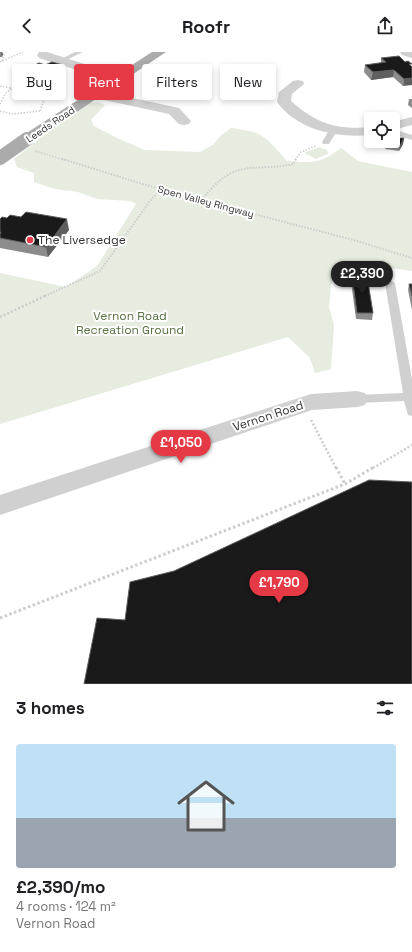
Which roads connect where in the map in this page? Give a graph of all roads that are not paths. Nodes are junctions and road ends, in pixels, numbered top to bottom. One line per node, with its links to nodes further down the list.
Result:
1 (80, 52): 6 (lane)
2 (160, 52): 8 (main road, Leeds Road)
3 (406, 52): 4 (street)
4 (412, 54)
5 (43, 55): 6 (street)
6 (60, 61): 7 (street)
7 (74, 65)
8 (134, 69)
9 (298, 84): 17 (street)
10 (85, 100): 20 (main road, Leeds Road, bridge)
11 (122, 100): 13 (street)
12 (190, 106): 13 (street)
13 (174, 111): 14 (street)
14 (184, 121)
15 (412, 121): 16 (street)
16 (400, 124)
17 (364, 132)
18 (400, 134): 19 (lane)
19 (412, 138)
20 (0, 158)
21 (390, 283): 22 (lane)
22 (409, 397): 23 (lane); 24 (lane)
23 (357, 399): 25 (street, Vernon Road)
24 (412, 412)
25 (0, 505)

